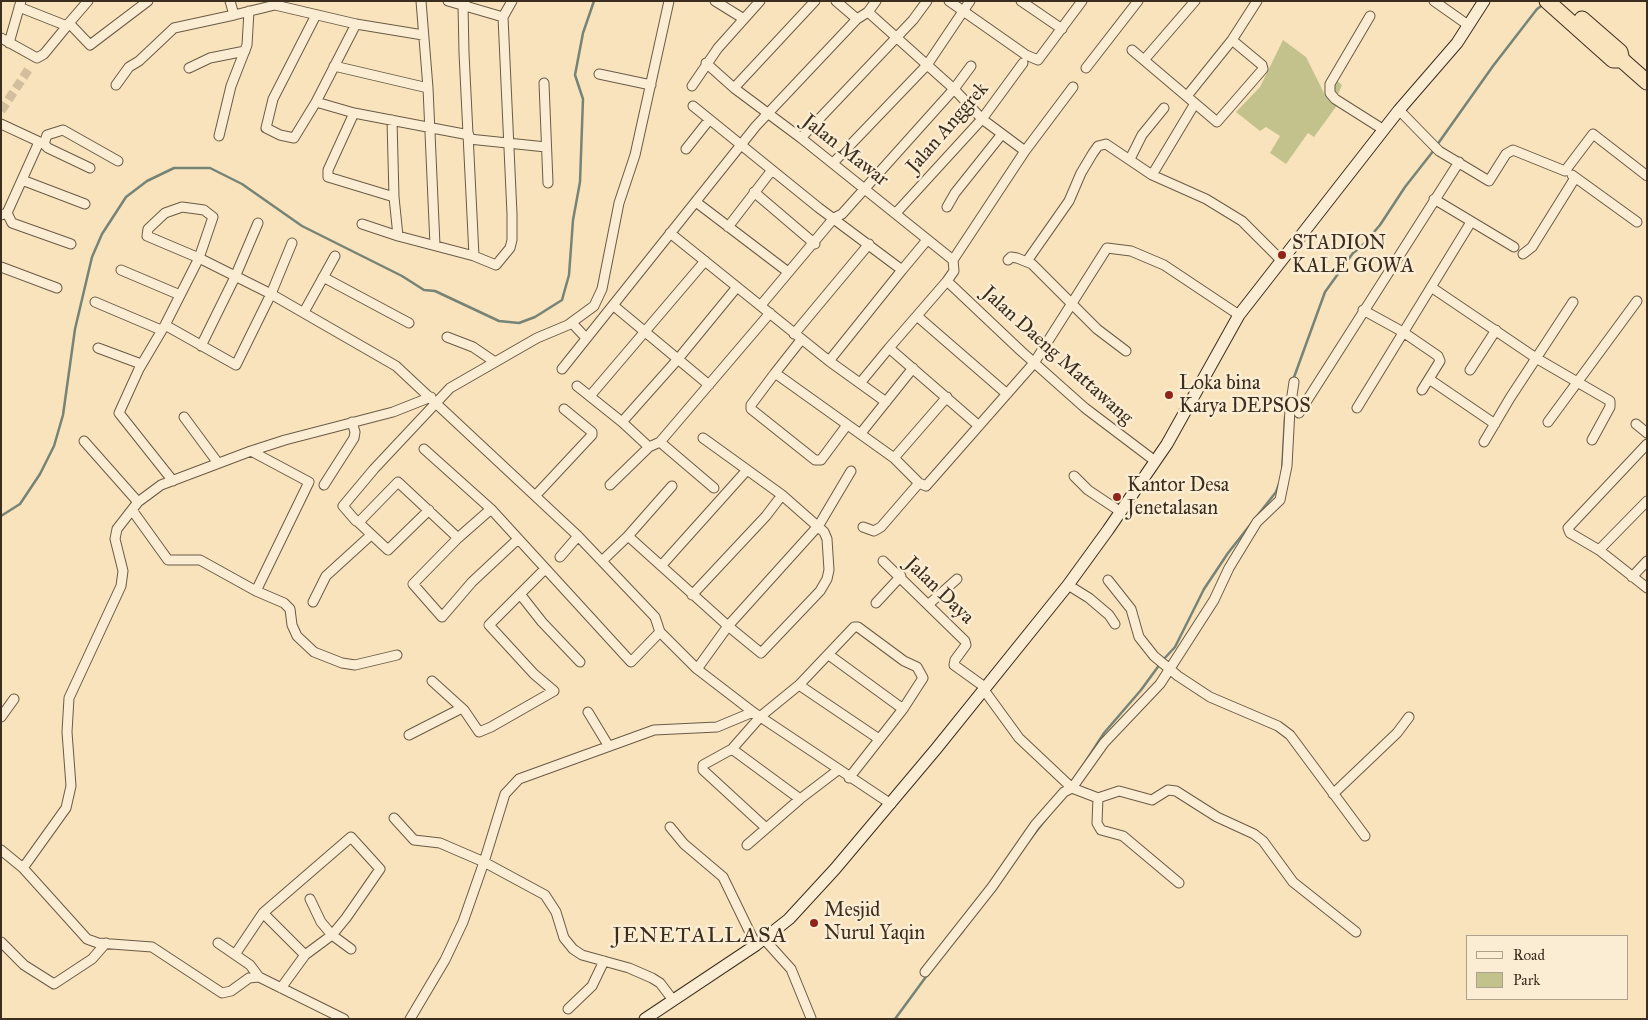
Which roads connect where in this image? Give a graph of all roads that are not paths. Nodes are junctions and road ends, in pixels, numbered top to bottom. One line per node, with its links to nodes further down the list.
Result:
1 (88, 1): 2 (street)
2 (148, 1)
3 (230, 1): 30 (street)
4 (421, 1): 39 (street)
5 (448, 1): 25 (street)
6 (512, 1): 33 (street)
7 (669, 1): 59 (street)
8 (715, 1): 34 (street)
9 (760, 1): 34 (street)
10 (815, 1): 62 (street)
11 (836, 1): 35 (street)
12 (876, 1): 29 (street)
13 (927, 1): 40 (street)
14 (949, 1): 28 (street)
15 (970, 1): 28 (street)
16 (1022, 1): 38 (street)
17 (1082, 1): 38 (street)
18 (1138, 1): 54 (street)
19 (1194, 1): 46 (street)
20 (1257, 1): 42 (street)
21 (1434, 1): 37 (street)
22 (1484, 1): 37 (street)
23 (1552, 2): 56 (highway)
24 (274, 3): 27 (street); 31 (street)
25 (464, 3): 33 (street); 81 (street)
26 (20, 4): 41 (street); 45 (street)
27 (249, 11): 30 (street); 44 (street)
28 (964, 11): 38 (street); 49 (street)
29 (868, 12): 35 (street); 40 (street)
30 (234, 15): 58 (street)
31 (316, 15): 36 (street); 66 (street)
32 (1370, 16): 78 (street)
33 (503, 17): 83 (street)
34 (744, 19): 48 (street)
35 (857, 19): 72 (street)
36 (356, 24): 39 (street); 50 (street)
37 (1468, 25): 70 (street)
38 (1062, 29)
39 (424, 35): 61 (street)
40 (896, 38): 49 (street); 82 (street)
41 (5, 40): 45 (street)
42 (1232, 40): 65 (street); 67 (street)
43 (1132, 50): 46 (street)
44 (245, 51): 53 (street); 80 (street)
45 (37, 58): 52 (street)
46 (1144, 60): 65 (street)
47 (1023, 63): 73 (street, Jalan Anggrek)
48 (706, 64): 60 (street); 62 (street, Jalan Mawar)
49 (927, 65): 64 (street); 92 (street)
50 (334, 66): 61 (street); 66 (street)
51 (970, 66): 64 (street)
52 (30, 67)
53 (189, 68)
54 (1086, 68)
55 (599, 74): 59 (street)
56 (1647, 82)
57 (544, 83): 86 (street)
58 (116, 85)
59 (651, 85): 157 (street)
60 (692, 86)
61 (428, 88): 77 (street)
62 (734, 88): 72 (street, Jalan Mawar)
63 (1073, 88): 88 (street)
64 (954, 89): 73 (street); 101 (street)
65 (1187, 96): 67 (street)
66 (316, 102): 71 (street)
67 (1194, 105): 96 (street)
68 (693, 106): 75 (street)
69 (1164, 108): 89 (street)
70 (1399, 110): 78 (street); 91 (street)
71 (354, 113): 74 (street); 103 (street)
72 (768, 113): 82 (street, Jalan Mawar); 85 (street)
73 (982, 119): 79 (street); 108 (street, Jalan Anggrek)
74 (392, 120): 77 (street); 103 (street)
75 (709, 120): 85 (street); 87 (street)
76 (1, 124): 84 (street)
77 (430, 128): 81 (street); 123 (street)
78 (1384, 130): 131 (street)
79 (1002, 134): 88 (street); 107 (street)
80 (220, 136)
81 (469, 137): 83 (street); 127 (street)
82 (801, 138): 92 (street, Jalan Mawar)
83 (508, 142): 86 (street); 127 (street)
84 (42, 143): 90 (street); 93 (street); 99 (street)
85 (741, 145): 94 (street); 105 (street)
86 (546, 147): 100 (street)
87 (686, 148)
88 (1025, 151): 129 (street)
89 (1130, 159): 96 (street); 133 (street)
90 (118, 161)
91 (1459, 162): 95 (street); 104 (street)
92 (832, 163): 101 (street, Jalan Mawar)
93 (90, 168)
94 (772, 170): 102 (street); 110 (street)
95 (1565, 171): 97 (street); 98 (street)
96 (1152, 176): 131 (street)
97 (1647, 176)
98 (1575, 178): 112 (street); 125 (street)
99 (22, 180): 106 (street); 109 (street)
100 (548, 184)
101 (864, 189): 108 (street, Jalan Mawar); 110 (street)
102 (754, 192): 115 (street); 121 (street)
103 (394, 197): 117 (street)
104 (1434, 199): 111 (street); 152 (street)
105 (696, 202): 115 (street); 116 (street)
106 (85, 204)
107 (947, 207)
108 (896, 213): 118 (street, Jalan Mawar)
109 (4, 214): 120 (street)
110 (834, 218): 121 (street); 122 (street)
111 (1471, 222): 124 (street); 141 (street)
112 (1637, 222)
113 (258, 223): 138 (street)
114 (362, 224): 117 (street)
115 (728, 227): 137 (street)
116 (670, 233): 132 (street); 151 (street)
117 (398, 236): 123 (street)
118 (927, 240): 129 (street, Jalan Mawar); 136 (street)
119 (292, 243): 144 (street)
120 (71, 244)
121 (814, 244): 137 (street)
122 (869, 244): 136 (street); 164 (street)
123 (435, 245): 127 (street)
124 (1514, 247)
125 (1523, 254)
126 (335, 256): 139 (street)
127 (474, 256)
128 (199, 258): 128 (street); 138 (street); 145 (street)
129 (953, 260): 140 (street)
130 (1008, 260): 133 (street)
131 (1281, 260): 155 (street)
132 (705, 261): 142 (street); 161 (street)
133 (1027, 261): 149 (street)
134 (1, 268): 143 (street)
135 (121, 270): 145 (street)
136 (902, 270): 172 (street)
137 (788, 272): 150 (street)
138 (236, 277): 144 (street); 166 (street)
139 (324, 277): 153 (street); 158 (street)
140 (947, 281): 156 (street); 174 (street, Jalan Daeng Mattawang)
141 (1431, 286): 160 (street); 162 (street)
142 (737, 287): 150 (street); 171 (street)
143 (57, 288)
144 (271, 294): 153 (street); 166 (street)
145 (180, 295): 159 (street)
146 (1637, 301): 183 (street)
147 (95, 302): 159 (street)
148 (1573, 302): 170 (street)
149 (1073, 303): 155 (street); 169 (street); 174 (street)
150 (761, 305): 154 (street)
151 (614, 306): 161 (street); 165 (street)
152 (1363, 310): 162 (street); 194 (street)
153 (304, 312): 190 (street)
154 (770, 313): 164 (street); 184 (street)
155 (1239, 314): 215 (street)
156 (917, 316): 168 (street); 187 (street)
157 (572, 322): 165 (street); 173 (street)
158 (409, 323)
159 (163, 328): 166 (street); 175 (street)
160 (1496, 330): 170 (street); 178 (street)
161 (646, 332): 171 (street); 188 (street)
162 (1403, 332): 180 (street); 192 (street)
163 (447, 337): 173 (street)
164 (798, 337): 172 (street); 179 (street)
165 (586, 338): 177 (street)
166 (201, 346)
167 (98, 348): 175 (street)
168 (889, 348): 176 (street); 181 (street)
169 (1126, 352)
170 (1536, 358): 183 (street); 199 (street)
171 (678, 359): 184 (street); 197 (street)
172 (829, 361): 181 (street)
173 (495, 362): 190 (street)
174 (1034, 363): 187 (street); 215 (street, Jalan Daeng Mattawang)
175 (141, 364): 220 (street)
176 (913, 368): 189 (street); 191 (street)
177 (562, 369)
178 (1470, 370)
179 (775, 372): 201 (street); 201 (street)
180 (1429, 379): 186 (street); 199 (street)
181 (861, 382): 191 (street)
182 (1294, 382): 267 (street)
183 (1576, 382): 198 (street); 206 (street)
184 (709, 385): 208 (street)
185 (577, 386): 188 (street)
186 (1422, 390)
187 (1007, 394): 202 (street)
188 (590, 396): 197 (street)
189 (947, 396): 202 (street); 214 (street)
190 (434, 400): 196 (street); 227 (street); 234 (street)
191 (886, 402): 204 (street)
192 (1357, 408)
193 (564, 409): 227 (street)
194 (1299, 413)
195 (184, 417): 216 (street)
196 (352, 422): 213 (street); 222 (street)
197 (622, 422): 211 (street)
198 (1548, 422)
199 (1495, 424): 209 (street)
200 (1636, 424): 203 (street)
201 (847, 425): 204 (street)
202 (979, 426): 221 (street)
203 (1647, 433)
204 (861, 434): 214 (street)
205 (703, 438): 217 (street)
206 (1592, 440)
207 (84, 441): 229 (street)
208 (660, 442): 211 (street); 225 (street)
209 (1484, 442)
210 (1647, 444): 242 (street)
211 (649, 447): 223 (street)
212 (424, 449): 230 (street)
213 (251, 451): 216 (street); 255 (street)
214 (894, 458): 221 (street)
215 (1155, 461): 233 (street)
216 (218, 463): 220 (street)
217 (747, 470): 226 (street); 247 (street)
218 (851, 471): 235 (street)
219 (1074, 476): 233 (street)
220 (173, 481): 229 (street)
221 (919, 483): 236 (street)
222 (324, 485)
223 (610, 485)
224 (672, 486): 239 (street)
225 (714, 488)
226 (782, 494): 235 (street); 257 (street)
227 (536, 495): 238 (street)
228 (1647, 501): 242 (street)
229 (138, 502): 231 (street)
230 (490, 509): 240 (street); 241 (street)
231 (132, 510): 255 (street); 297 (street)
232 (429, 510): 234 (street); 237 (street); 240 (street)
233 (1121, 512): 253 (street)
234 (357, 521): 237 (street)
235 (819, 525): 262 (street); 262 (street)
236 (863, 527)
237 (371, 535): 258 (street)
238 (578, 536): 243 (street); 244 (street)
239 (628, 536): 244 (street); 247 (street)
240 (458, 538): 241 (street)
241 (518, 539): 248 (street)
242 (1599, 550): 250 (street)
243 (560, 556)
244 (602, 561): 263 (street)
245 (883, 561): 249 (street, Jalan Daya)
246 (1647, 561): 250 (street)
247 (661, 566): 257 (street)
248 (546, 569): 256 (street); 263 (street)
249 (901, 576): 259 (street); 260 (street, Jalan Daya)
250 (1632, 577): 254 (street)
251 (958, 579): 260 (street)
252 (1108, 580): 267 (street)
253 (1068, 585): 261 (street); 271 (street)
254 (1647, 588)
255 (256, 591): 264 (street)
256 (520, 594): 266 (street); 273 (street)
257 (692, 595): 262 (street)
258 (312, 602)
259 (876, 602)
260 (929, 604): 271 (street, Jalan Daya)
261 (1115, 624)
262 (728, 626): 268 (street)
263 (660, 632): 268 (street)
264 (398, 655)
265 (829, 655): 270 (street); 274 (street); 274 (street)
266 (580, 662)
267 (1167, 666): 285 (street); 286 (street)
268 (697, 669): 276 (street)
269 (432, 681): 273 (street)
270 (798, 685): 276 (street); 280 (street)
271 (985, 689): 285 (street); 289 (street)
272 (14, 699): 277 (street)
273 (462, 708): 279 (street)
274 (903, 709): 280 (street)
275 (588, 712): 281 (street)
276 (757, 714): 281 (street); 282 (street); 283 (street)
277 (1, 717)
278 (1408, 718): 286 (street)
279 (409, 735)
280 (879, 739): 284 (street)
281 (608, 745): 296 (street)
282 (732, 749): 288 (street); 292 (street)
283 (838, 770): 284 (street); 288 (street)
284 (849, 778): 289 (street)
285 (1072, 788): 287 (street); 311 (street)
286 (1333, 794): 293 (street)
287 (1098, 798): 298 (street); 301 (street)
288 (800, 799): 292 (street)
289 (891, 804): 304 (street)
290 (394, 818): 296 (street)
291 (670, 827): 304 (street)
292 (766, 827): 294 (street)
293 (1366, 836)
294 (747, 845)
295 (1, 850): 297 (street)
296 (484, 862): 310 (street); 318 (street)
297 (23, 868): 305 (street)
298 (1179, 883)
299 (310, 900): 302 (street)
300 (263, 913): 302 (street); 308 (street); 309 (street)
301 (1356, 932)
302 (332, 935): 307 (street); 309 (street)
303 (1, 942): 305 (street)
304 (760, 942): 314 (street); 316 (street)
305 (106, 943): 312 (street)
306 (218, 943): 308 (street)
307 (351, 950)
308 (236, 953): 312 (street)
309 (305, 955): 313 (street)
310 (604, 961): 314 (street); 315 (street)
311 (925, 972)
312 (259, 977): 313 (street)
313 (281, 988): 317 (street)
314 (673, 1000): 319 (street)
315 (568, 1009)
316 (811, 1018)
317 (344, 1019)
318 (410, 1019)
319 (645, 1019)

